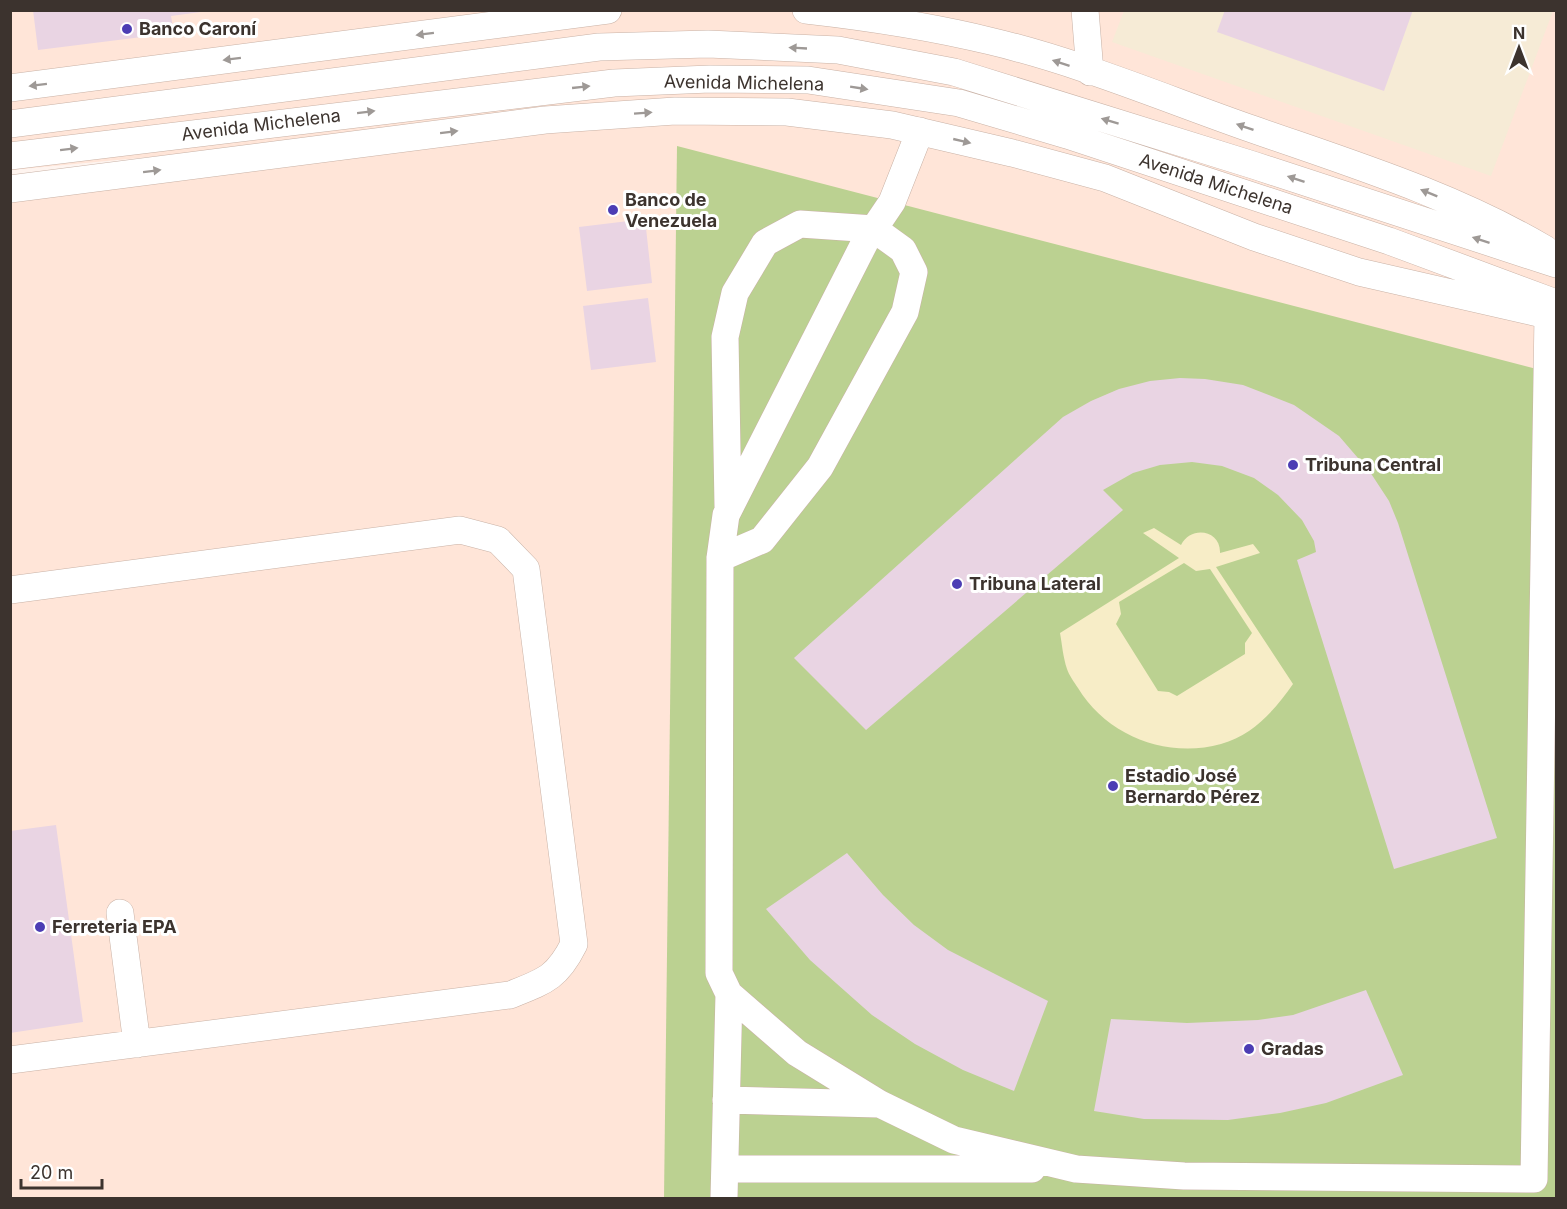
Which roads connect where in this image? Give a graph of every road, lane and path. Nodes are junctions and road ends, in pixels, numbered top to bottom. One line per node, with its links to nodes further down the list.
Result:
1 (608, 10): 5 (street)
2 (806, 10): 4 (street)
3 (1084, 10): 7 (street)
4 (858, 13): 7 (street, one-way to 4)
5 (471, 28): 6 (street); 8 (street, one-way to 8)
6 (599, 47): 11 (street, Avenida Michelena); 17 (street, Avenida Michelena, one-way to 6)
7 (1090, 72): 16 (street, one-way to 7)
8 (10, 88)
9 (541, 91): 10 (street); 13 (street, Avenida Michelena, one-way to 9); 18 (street, Avenida Michelena, one-way to 18)
10 (545, 120): 12 (street, Avenida Michelena, one-way to 12); 14 (street, Avenida Michelena, one-way to 10)
11 (10, 124)
12 (920, 131): 15 (street); 18 (street, Avenida Michelena, one-way to 18)
13 (10, 156)
14 (10, 189)
15 (874, 229): 19 (street); 19 (street); 20 (street)
16 (1557, 255)
17 (1557, 264)
18 (1554, 311): 29 (street)
19 (728, 511): 20 (street)
20 (720, 558): 23 (street)
21 (10, 590): 24 (street)
22 (120, 913): 24 (street)
23 (729, 994): 26 (street); 27 (street)
24 (137, 1044): 25 (street)
25 (10, 1060)
26 (726, 1100): 27 (street); 28 (street)
27 (880, 1104): 29 (street)
28 (725, 1169): 29 (street); 30 (street)
29 (1076, 1169)
30 (724, 1198)

